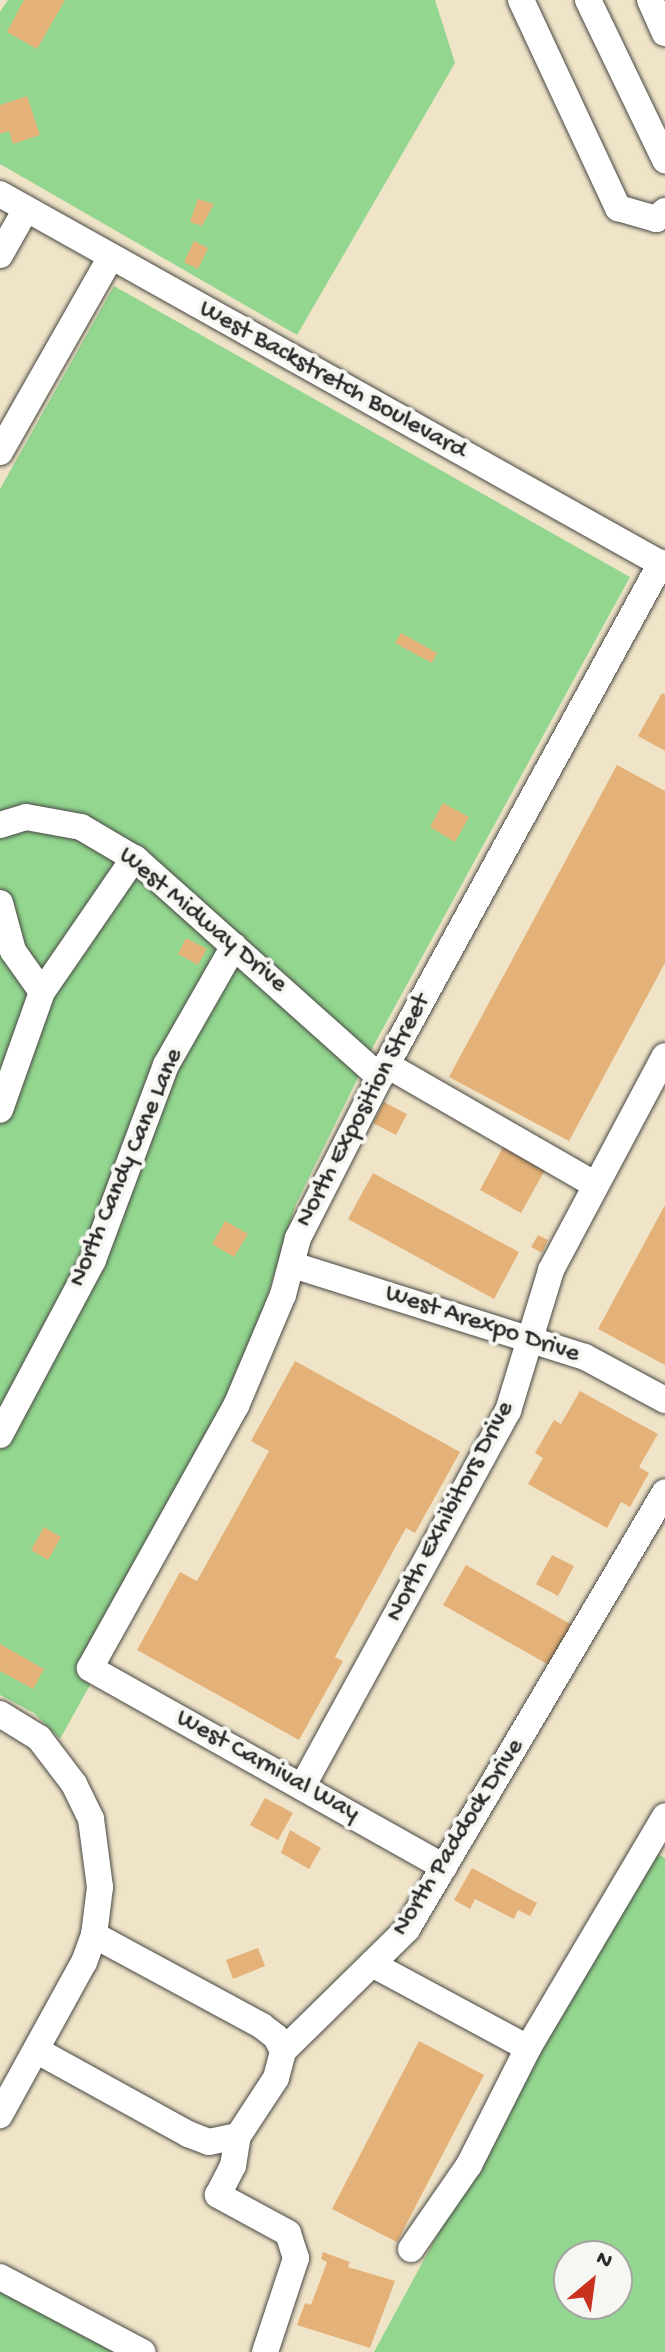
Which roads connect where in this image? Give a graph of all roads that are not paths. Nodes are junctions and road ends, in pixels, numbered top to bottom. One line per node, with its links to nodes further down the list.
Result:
1 (521, 0): 8 (street)
2 (588, 0): 5 (street)
3 (650, 0): 4 (street)
4 (665, 33)
5 (665, 160)
6 (0, 194): 7 (street, West Backstretch Boulevard)
7 (26, 209): 9 (street); 10 (street, West Backstretch Boulevard)
8 (665, 211)
9 (0, 255)
10 (110, 258): 11 (street); 12 (street, West Backstretch Boulevard)
11 (0, 452)
12 (663, 564): 19 (street, North Exposition Street)
13 (0, 825): 14 (street, West Midway Drive)
14 (134, 858): 16 (street, West Midway Drive); 17 (street)
15 (0, 903): 17 (street)
16 (234, 946): 19 (street, West Midway Drive); 25 (street, North Candy Cane Lane)
17 (42, 992): 20 (street)
18 (665, 1056): 21 (street, North Exhibitors Drive)
19 (384, 1071): 21 (street, West Midway Drive); 22 (street, North Exposition Street)
20 (0, 1110)
21 (594, 1184): 23 (street, North Exhibitors Drive)
22 (293, 1265): 23 (street, West Arexpo Drive); 28 (street, North Exposition Street)
23 (528, 1337): 24 (street, West Arexpo Drive); 30 (street, North Exhibitors Drive)
24 (665, 1400)
25 (8, 1402): 26 (street, North Candy Cane Lane)
26 (0, 1435)
27 (665, 1492): 32 (street, North Paddock Drive)
28 (90, 1668): 30 (street, West Carnival Way)
29 (0, 1714): 33 (street)
30 (302, 1787): 32 (street, West Carnival Way)
31 (665, 1816): 35 (street)
32 (444, 1867): 34 (street, North Paddock Drive)
33 (94, 1935): 36 (street); 37 (street)
34 (372, 1964): 35 (street); 37 (street, North Paddock Drive)
35 (528, 2048): 40 (street)
36 (36, 2050): 38 (street); 39 (street)
37 (283, 2051): 39 (street, North Paddock Drive)
38 (0, 2115)
39 (238, 2136): 43 (street, North Paddock Drive)
40 (411, 2249)
41 (0, 2277): 42 (street)
42 (142, 2352)
43 (265, 2352)

